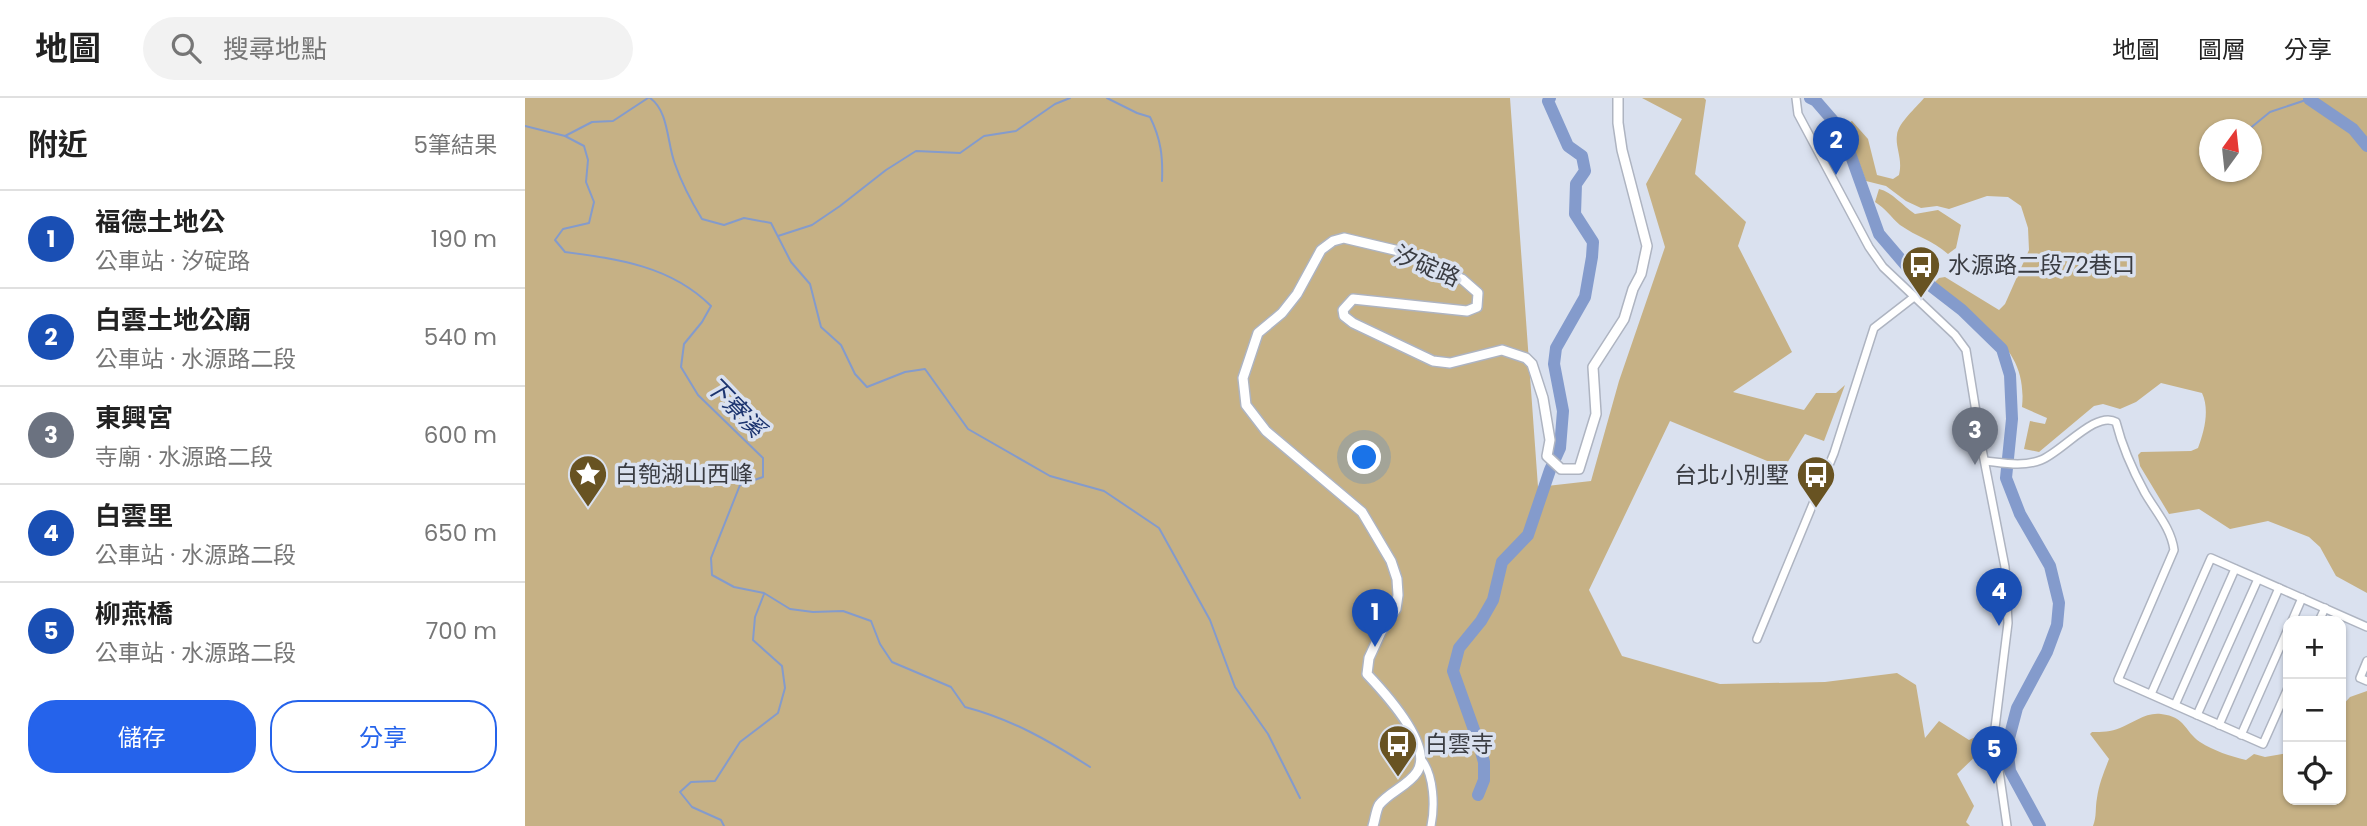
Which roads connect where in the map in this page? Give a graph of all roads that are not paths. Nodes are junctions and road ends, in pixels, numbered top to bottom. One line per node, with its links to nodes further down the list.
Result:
1 (1618, 98): 23 (street, 汐碇路)
2 (1796, 99): 3 (street)
3 (1914, 297): 4 (street); 13 (street)
4 (1989, 461): 17 (street); 26 (street)
5 (2235, 569): 6 (street); 17 (street); 19 (street)
6 (2258, 579): 7 (street); 20 (street)
7 (2279, 588): 8 (street); 21 (street)
8 (2302, 598): 9 (street); 10 (street)
9 (2325, 608): 11 (street); 12 (street)
10 (2294, 616)
11 (2321, 616)
12 (2367, 627)
13 (1757, 639)
14 (2283, 640): 22 (street)
15 (2367, 661): 16 (street)
16 (2367, 681)
17 (2151, 694): 19 (street)
18 (2283, 699): 22 (street)
19 (2175, 705): 20 (street)
20 (2197, 715): 21 (street)
21 (2219, 725): 22 (street)
22 (2241, 735)
23 (1422, 760): 24 (street); 25 (street)
24 (1373, 826)
25 (1431, 826)
26 (2007, 826)

